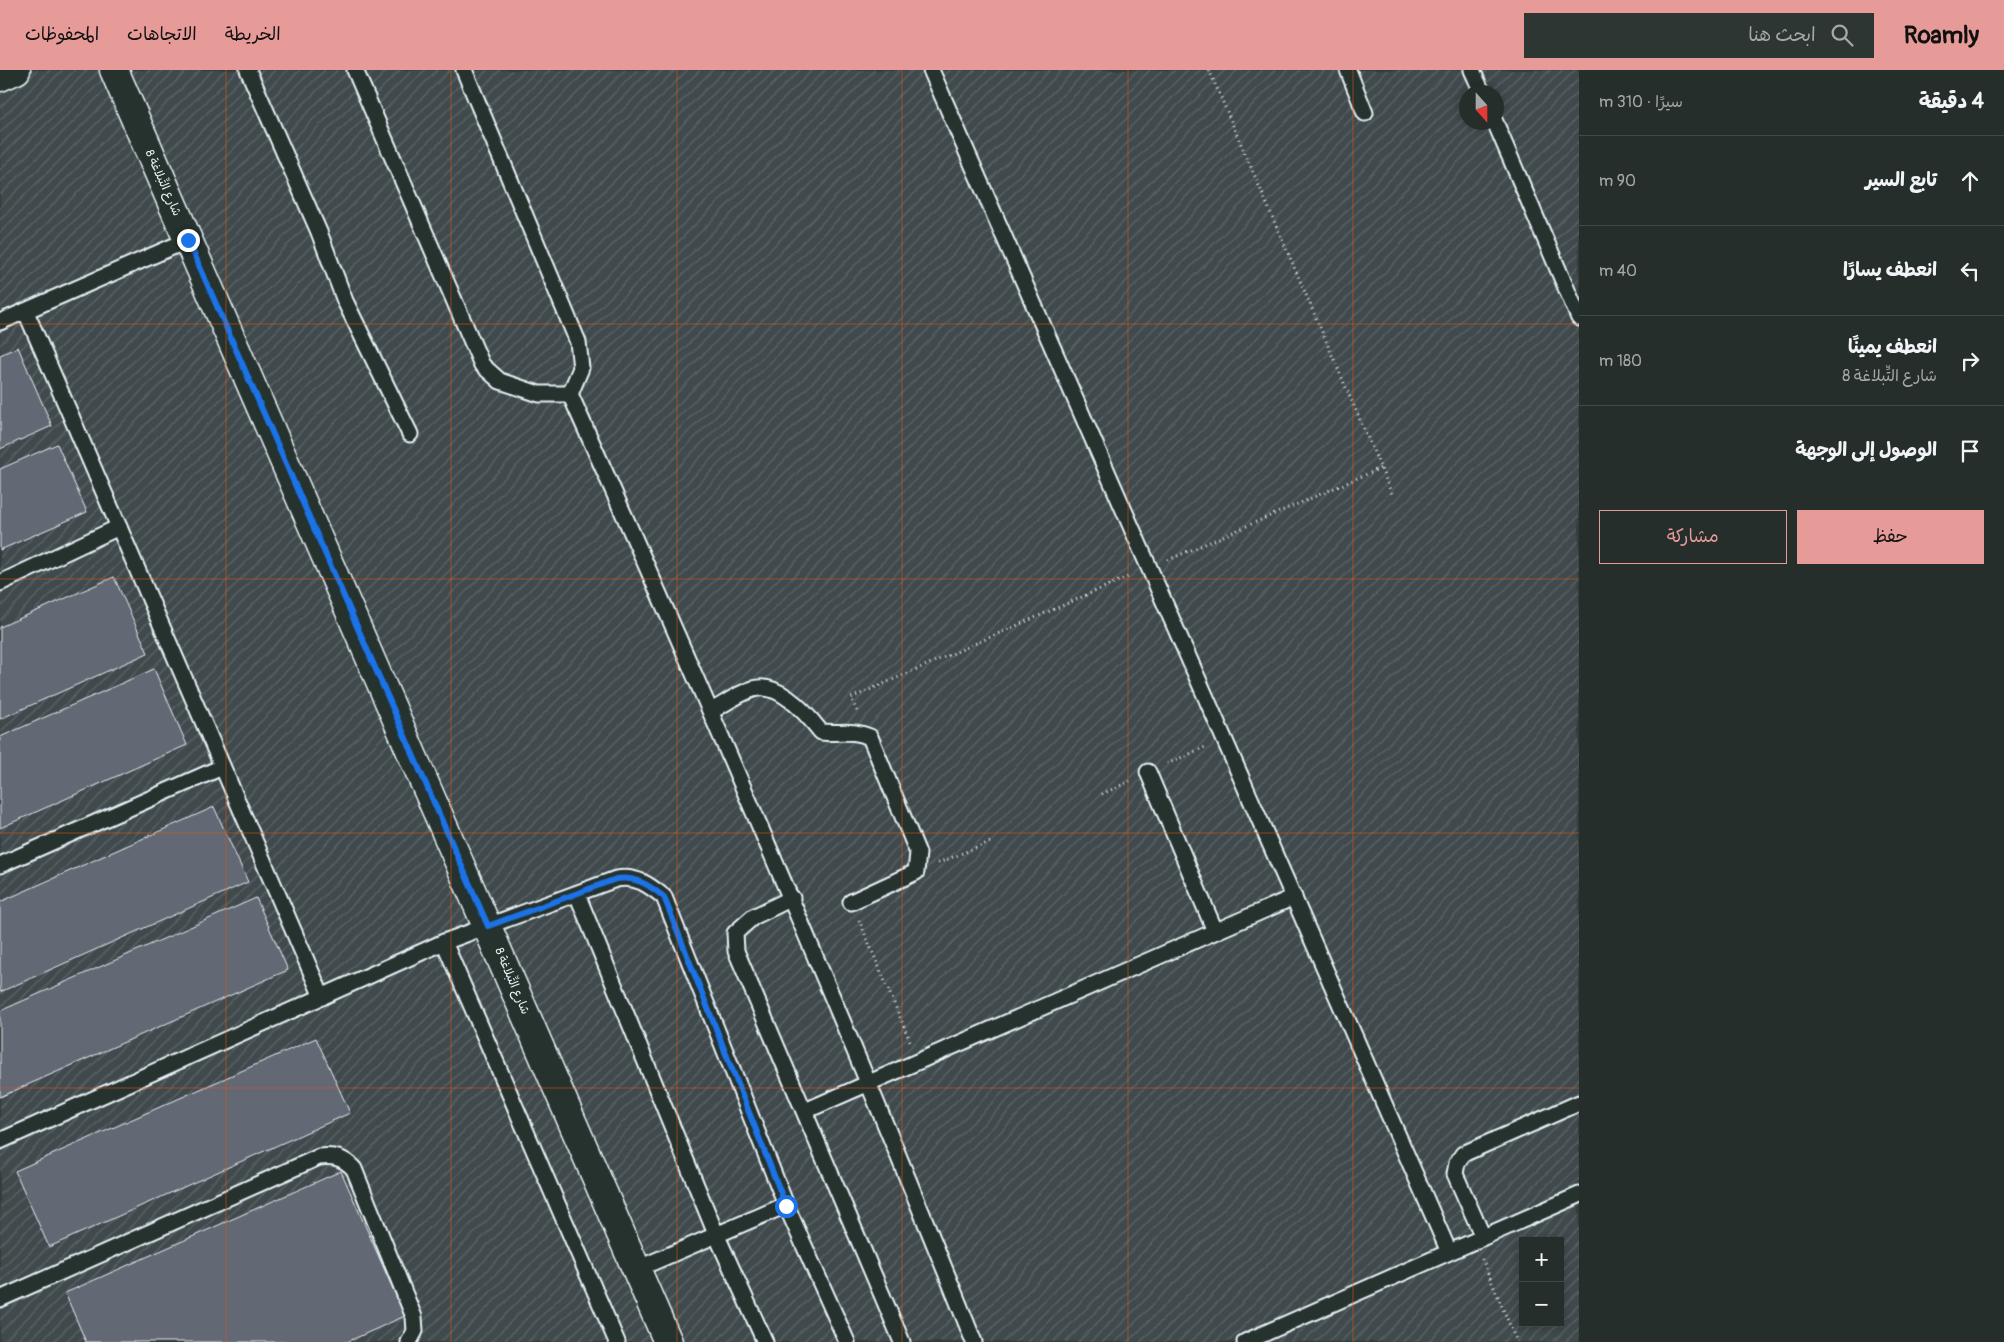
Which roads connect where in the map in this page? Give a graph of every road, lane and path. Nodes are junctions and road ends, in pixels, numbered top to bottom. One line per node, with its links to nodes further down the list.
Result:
1 (16, 70): 10 (street)
2 (114, 70): 14 (street, شارع التِّبلاغة 8)
3 (248, 70): 19 (lane)
4 (355, 70): 18 (lane)
5 (464, 70): 18 (lane)
6 (931, 70): 23 (lane)
7 (1209, 70): 20 (path)
8 (1348, 70): 12 (lane)
9 (1472, 70): 11 (lane)
10 (0, 77)
11 (1479, 85)
12 (1366, 113)
13 (1498, 130): 16 (lane)
14 (188, 240): 15 (lane); 36 (street, شارع التِّبلاغة 8)
15 (26, 312): 17 (lane); 22 (lane)
16 (1579, 318)
17 (0, 322)
18 (570, 394): 25 (lane)
19 (410, 434)
20 (1382, 468): 21 (path); 23 (path)
21 (1392, 494)
22 (119, 526): 24 (lane); 27 (lane)
23 (1149, 568): 26 (path); 33 (lane)
24 (0, 582)
25 (712, 711): 26 (lane); 34 (lane)
26 (870, 737): 31 (lane)
27 (222, 767): 30 (lane); 39 (lane)
28 (1148, 772): 37 (lane)
29 (990, 842): 31 (path)
30 (0, 866)
31 (916, 872): 35 (lane)
32 (577, 894): 36 (lane); 46 (lane); 47 (lane)
33 (1294, 897): 37 (lane); 49 (lane)
34 (792, 898): 41 (lane); 43 (lane)
35 (852, 902): 40 (path)
36 (488, 926): 38 (lane); 50 (street, شارع التِّبلاغة 8)
37 (1215, 931): 40 (lane)
38 (444, 942): 39 (lane); 53 (lane)
39 (322, 996): 44 (lane)
40 (918, 1060): 41 (lane)
41 (870, 1082): 43 (lane); 58 (lane)
42 (1579, 1103): 48 (lane)
43 (805, 1110): 57 (lane)
44 (0, 1141)
45 (1579, 1195): 48 (lane)
46 (786, 1206): 47 (lane); 56 (lane)
47 (716, 1234): 50 (lane); 55 (lane)
48 (1478, 1239): 49 (lane); 60 (path)
49 (1449, 1252): 59 (lane)
50 (637, 1269): 54 (street, شارع التِّبلاغة 8)
51 (0, 1299): 52 (lane)
52 (409, 1342)
53 (617, 1342)
54 (668, 1342)
55 (765, 1342)
56 (847, 1342)
57 (902, 1342)
58 (974, 1342)
59 (1245, 1342)
60 (1517, 1342)

